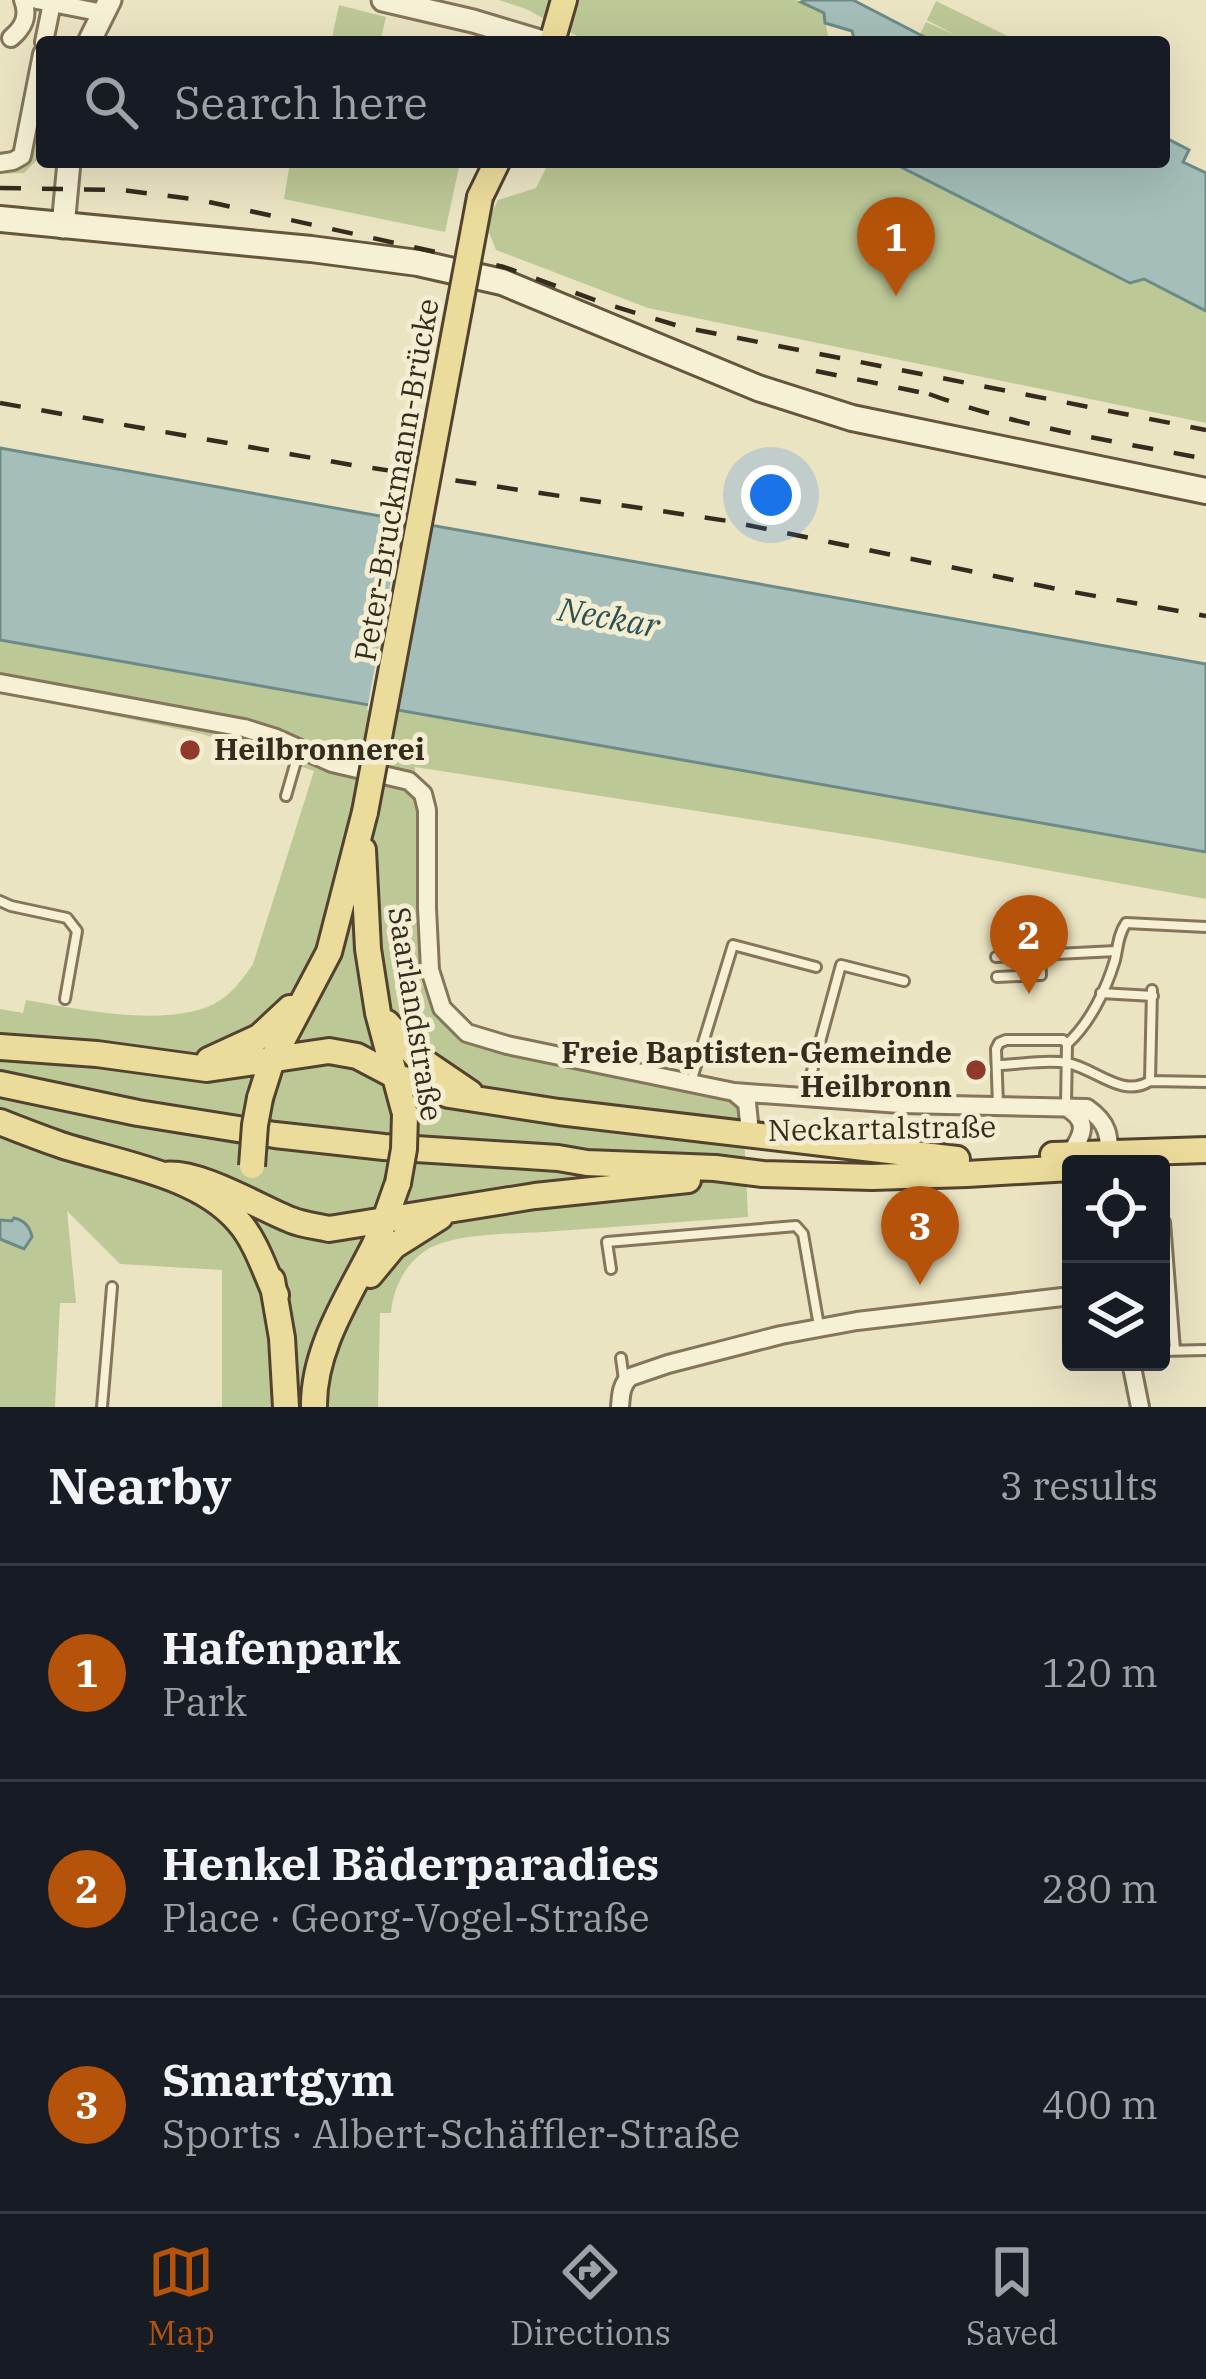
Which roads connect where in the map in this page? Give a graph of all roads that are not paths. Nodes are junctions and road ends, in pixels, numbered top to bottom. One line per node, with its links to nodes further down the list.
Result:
1 (23, 0): 8 (street)
2 (383, 0): 5 (street)
3 (44, 2): 4 (street); 6 (street)
4 (106, 6): 7 (street)
5 (554, 27)
6 (43, 36)
7 (92, 36)
8 (6, 37): 9 (street)
9 (36, 45)
10 (36, 83): 11 (street)
11 (0, 163)
12 (68, 168): 15 (street)
13 (494, 168): 20 (main road, Peter-Bruckmann-Brücke, bridge)
14 (0, 219): 15 (main road)
15 (63, 227): 16 (main road)
16 (1206, 491)
17 (0, 683): 18 (street)
18 (300, 747): 19 (lane); 43 (street)
19 (286, 796)
20 (364, 820): 29 (main road, Saarlandstraße); 32 (main road, Saarlandstraße)
21 (0, 901): 31 (lane)
22 (1206, 927): 23 (lane)
23 (1116, 951): 24 (lane); 30 (lane)
24 (1040, 955): 25 (lane); 27 (lane)
25 (996, 957)
26 (816, 967): 43 (lane)
27 (998, 977)
28 (904, 981): 46 (lane)
29 (312, 985): 35 (main road, Saarlandstraße); 38 (main road)
30 (1101, 994): 34 (lane); 40 (lane)
31 (65, 999)
32 (378, 1013): 39 (main road, Saarlandstraße); 45 (main road)
33 (0, 1044): 38 (main road)
34 (1067, 1044): 36 (lane); 37 (lane)
35 (272, 1060): 38 (main road); 39 (main road); 62 (main road, Saarlandstraße, bridge)
36 (1066, 1063): 37 (lane); 40 (lane); 48 (lane)
37 (997, 1065): 47 (lane)
38 (189, 1066)
39 (395, 1076): 45 (main road); 64 (main road, Saarlandstraße, bridge)
40 (1150, 1081): 41 (lane)
41 (1206, 1082)
42 (0, 1084): 55 (main road, Neckartalstraße)
43 (690, 1084): 44 (street)
44 (734, 1092): 46 (street); 50 (street)
45 (477, 1097): 50 (main road)
46 (805, 1098): 47 (street)
47 (998, 1107): 48 (street)
48 (1066, 1107): 52 (street); 53 (street)
49 (0, 1122): 61 (main road)
50 (746, 1134): 58 (main road)
51 (1206, 1150): 54 (main road, Neckartalstraße)
52 (1075, 1155)
53 (1114, 1155)
54 (1160, 1155)
55 (558, 1158): 58 (main road, Neckartalstraße); 60 (main road, Neckartalstraße)
56 (1206, 1161): 57 (main road, Neckartalstraße)
57 (1170, 1163)
58 (962, 1167): 59 (main road, Neckartalstraße); 60 (main road, Neckartalstraße)
59 (1062, 1167)
60 (763, 1174): 63 (main road)
61 (164, 1175): 62 (main road); 68 (main road)
62 (255, 1204): 64 (main road); 68 (main road, Saarlandstraße)
63 (454, 1208): 64 (main road); 70 (main road)
64 (384, 1221): 70 (main road, Saarlandstraße)
65 (1168, 1263): 73 (lane)
66 (611, 1269): 71 (lane)
67 (112, 1287): 78 (lane)
68 (276, 1295): 79 (main road, Saarlandstraße)
69 (1062, 1297): 71 (street)
70 (342, 1309): 80 (main road, Saarlandstraße)
71 (820, 1328): 77 (street)
72 (1170, 1350): 73 (lane)
73 (1175, 1350): 74 (lane)
74 (1206, 1350)
75 (621, 1358): 77 (lane)
76 (1133, 1371): 82 (street)
77 (624, 1382): 81 (street)
78 (102, 1407)
79 (286, 1407)
80 (314, 1407)
81 (620, 1407)
82 (1140, 1407)

